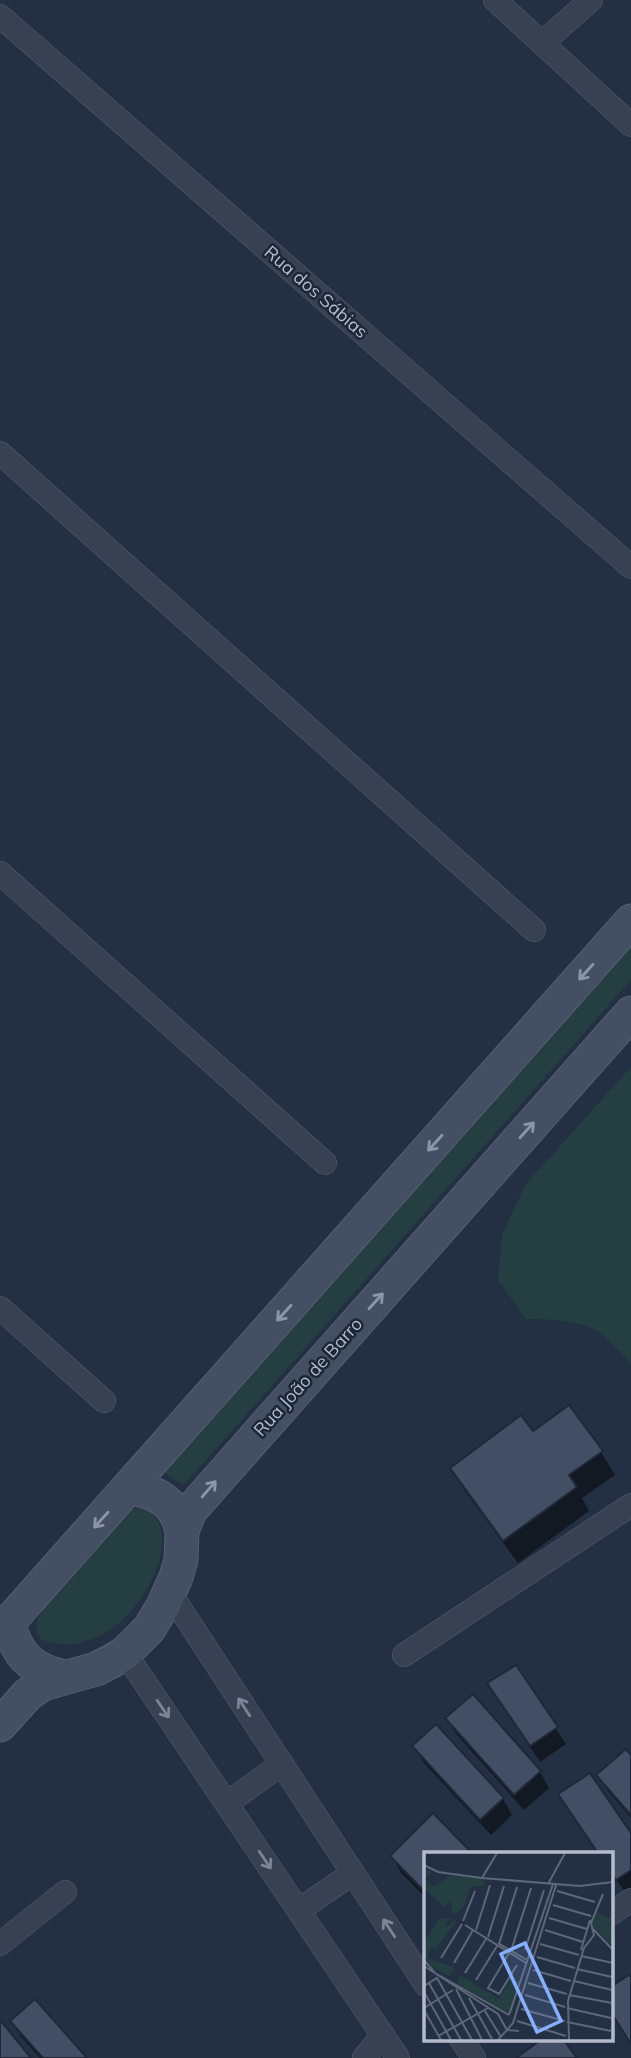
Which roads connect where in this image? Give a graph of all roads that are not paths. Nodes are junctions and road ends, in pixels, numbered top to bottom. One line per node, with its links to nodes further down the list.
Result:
1 (495, 0): 4 (street)
2 (591, 0): 4 (street)
3 (0, 16): 7 (street, Rua dos Sábias)
4 (542, 43): 5 (street)
5 (631, 125)
6 (0, 453): 10 (street)
7 (631, 567)
8 (0, 873): 12 (street)
9 (631, 921): 15 (street, one-way to 15)
10 (534, 930)
11 (631, 1013): 17 (street, Rua João de Barro, one-way to 11)
12 (325, 1163)
13 (0, 1308): 14 (street)
14 (104, 1401)
15 (129, 1488): 17 (street); 19 (street, one-way to 19)
16 (631, 1505): 21 (street)
17 (182, 1531): 18 (street, Rua João de Barro)
18 (170, 1594): 20 (street, Rua João de Barro); 24 (street, one-way to 18)
19 (4, 1628): 22 (street)
20 (125, 1653): 22 (street, Rua João de Barro); 25 (street, one-way to 25)
21 (404, 1655)
22 (64, 1677): 23 (street, Rua João de Barro)
23 (0, 1725)
24 (282, 1764): 25 (street); 26 (street)
25 (227, 1803): 29 (street, one-way to 29)
26 (353, 1873): 29 (street); 32 (street, one-way to 26)
27 (65, 1892): 31 (street)
28 (631, 1900): 30 (street)
29 (299, 1910): 33 (street)
30 (614, 1912)
31 (0, 1944)
32 (424, 1982)
33 (383, 2035): 34 (street); 35 (street)
34 (364, 2058)
35 (398, 2058)

